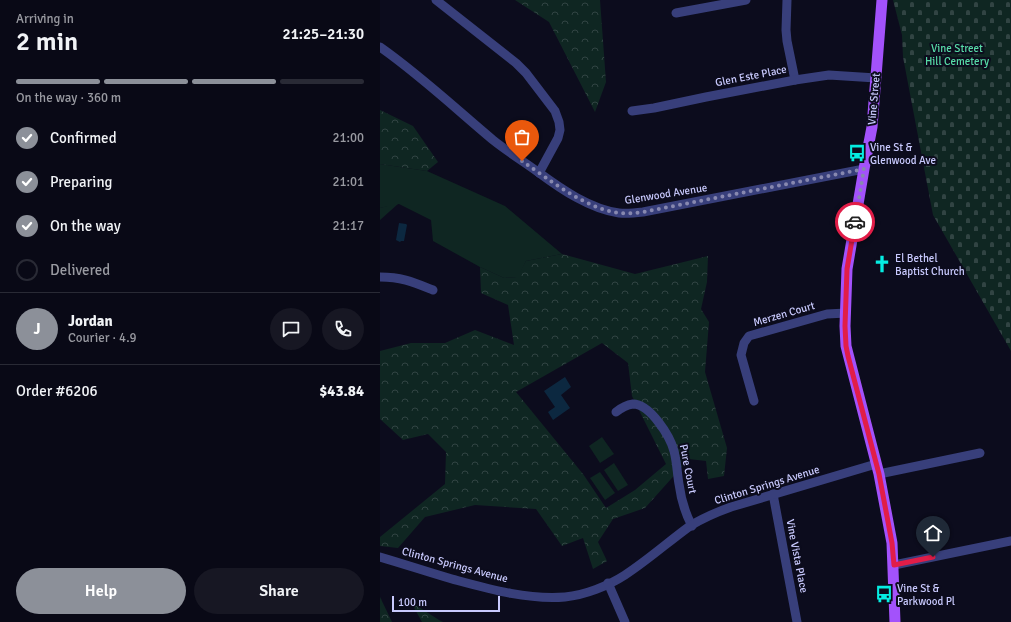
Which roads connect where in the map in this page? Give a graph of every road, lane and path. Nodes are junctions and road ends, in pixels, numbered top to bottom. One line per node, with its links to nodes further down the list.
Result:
1 (436, 0): 11 (street)
2 (746, 0): 5 (street)
3 (786, 0): 8 (street)
4 (882, 0): 7 (main road, Vine Street)
5 (676, 13)
6 (380, 47): 11 (street, Glenwood Avenue)
7 (876, 78): 8 (street, Glen Este Place); 10 (main road, Vine Street)
8 (795, 80): 9 (street, Glen Este Place)
9 (632, 111)
10 (864, 169): 11 (street, Glenwood Avenue); 14 (main road, Vine Street)
11 (539, 173)
12 (380, 277): 13 (street)
13 (433, 290)
14 (846, 313): 15 (street, Merzen Court); 18 (main road, Vine Street)
15 (754, 401)
16 (616, 412): 20 (street, Pure Court)
17 (980, 453): 18 (street, Clinton Springs Avenue)
18 (877, 469): 19 (street, Clinton Springs Avenue); 23 (main road, Vine Street)
19 (773, 494): 20 (street, Clinton Springs Avenue); 26 (street, Vine Vista Place)
20 (692, 526): 24 (street, Clinton Springs Avenue)
21 (1011, 542): 23 (street)
22 (380, 557): 24 (street, Clinton Springs Avenue)
23 (894, 565): 27 (main road, Vine Street)
24 (608, 583): 25 (street)
25 (625, 622)
26 (797, 622)
27 (895, 622)

